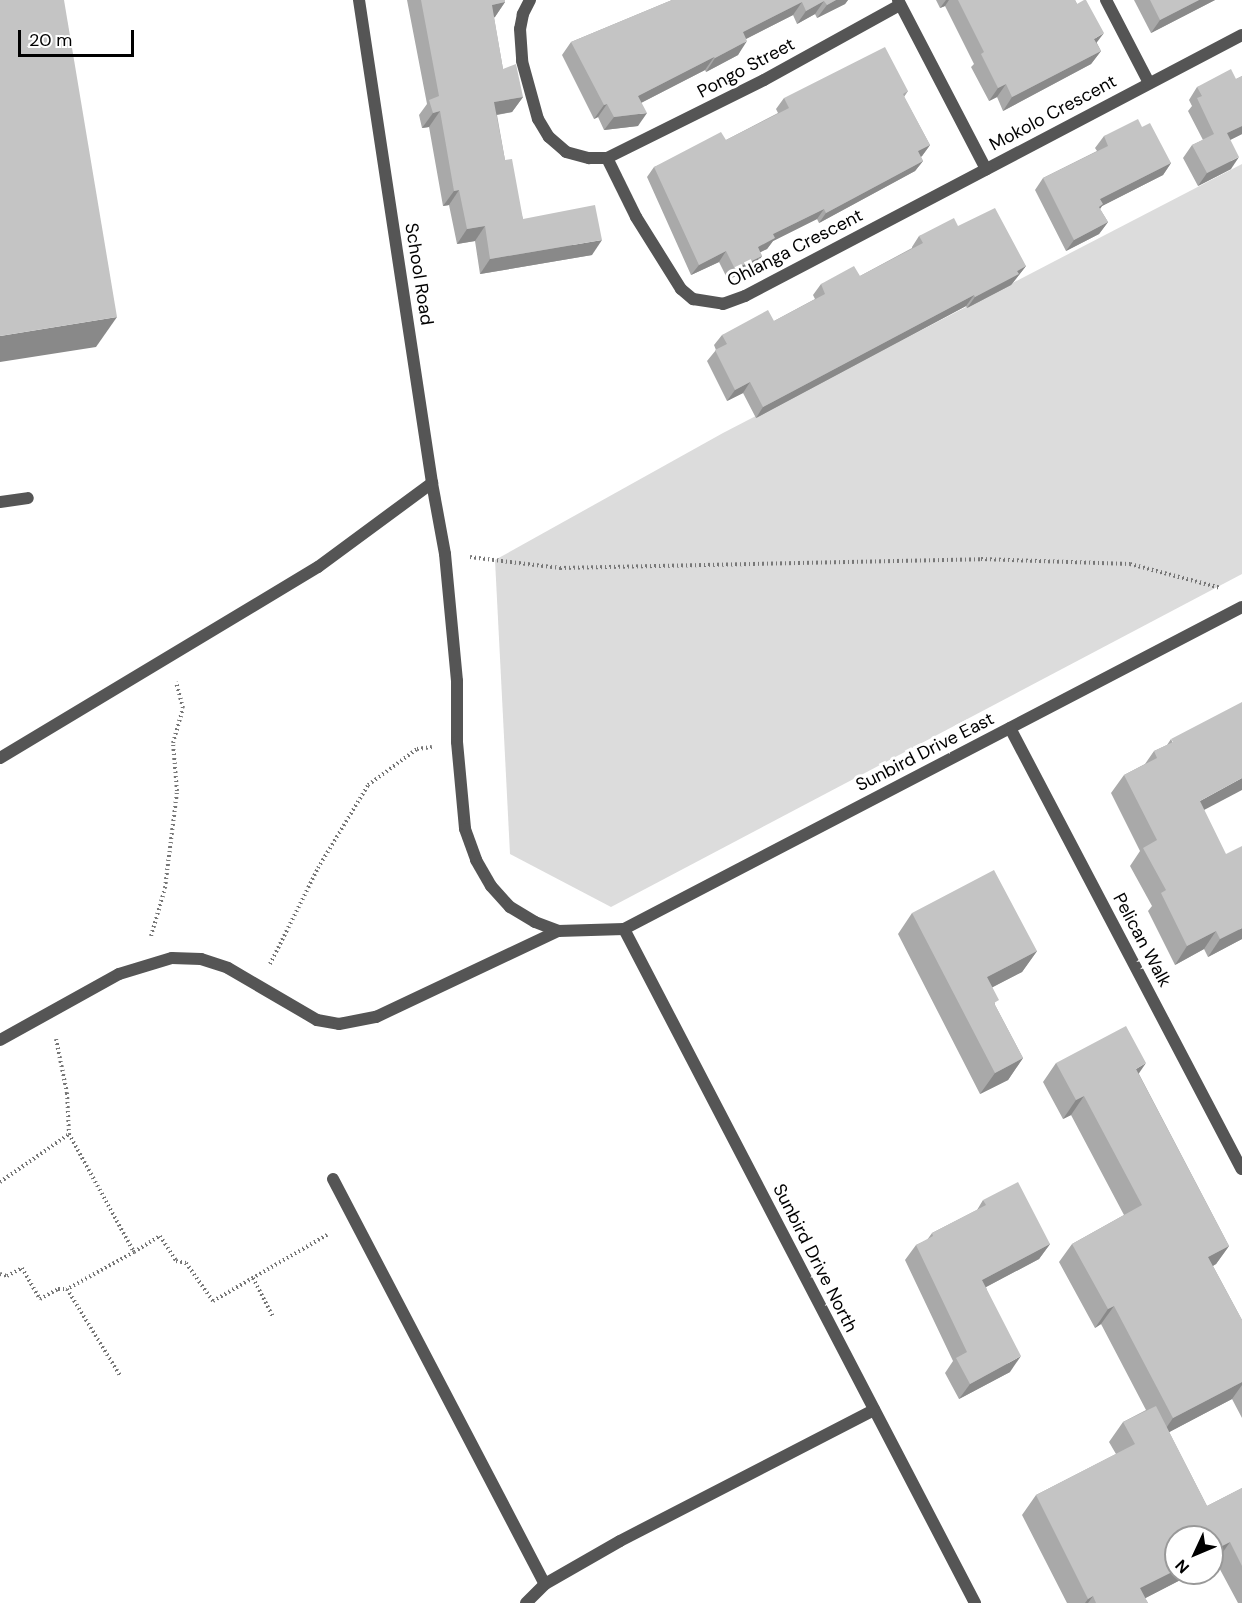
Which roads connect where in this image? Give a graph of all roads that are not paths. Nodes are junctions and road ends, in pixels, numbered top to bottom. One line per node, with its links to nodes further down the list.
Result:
1 (359, 0): 9 (street, School Road)
2 (530, 0): 7 (street)
3 (1106, 0): 6 (street)
4 (899, 2): 7 (street, Pongo Street); 8 (street, Mokolo Crescent)
5 (1242, 34): 6 (street, Mokolo Crescent)
6 (1149, 83): 8 (street, Mokolo Crescent)
7 (607, 158): 8 (street, Ohlanga Crescent)
8 (986, 169)
9 (432, 483): 14 (street); 16 (street, School Road)
10 (28, 498): 11 (street)
11 (0, 502)
12 (1242, 607): 13 (street, Sunbird Drive East)
13 (1010, 728): 15 (street, Sunbird Drive East); 18 (street, Pelican Walk)
14 (0, 758)
15 (624, 929): 16 (street); 20 (street, Sunbird Drive North)
16 (558, 931): 17 (street)
17 (0, 1040)
18 (1242, 1168)
19 (333, 1179): 21 (street)
20 (874, 1410): 21 (street); 23 (street, Sunbird Drive North)
21 (545, 1584): 22 (street)
22 (526, 1603)
23 (975, 1603)

